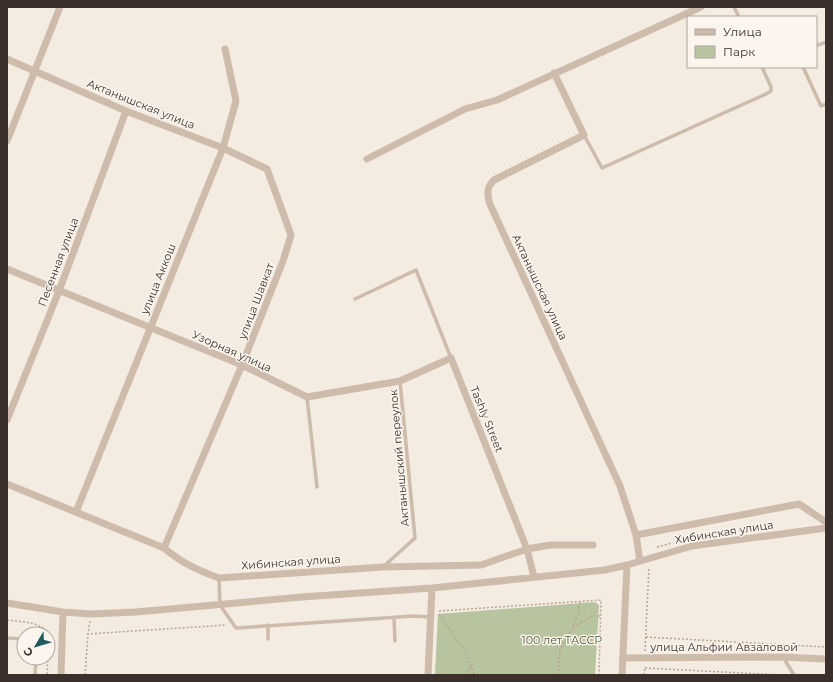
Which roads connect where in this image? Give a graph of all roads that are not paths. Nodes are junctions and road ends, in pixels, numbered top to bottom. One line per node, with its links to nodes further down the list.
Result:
1 (60, 7): 9 (street)
2 (700, 7): 10 (street)
3 (734, 7): 4 (lane)
4 (738, 16)
5 (225, 49): 15 (street, улица Аккош)
6 (7, 59): 9 (street, Актанышская улица)
7 (762, 68): 13 (lane)
8 (803, 68): 11 (lane)
9 (35, 71): 12 (street, Актанышская улица); 14 (street)
10 (554, 74): 13 (street); 16 (street)
11 (826, 104)
12 (126, 111): 15 (street, Актанышская улица); 19 (street, Песенная улица)
13 (584, 135): 32 (street, Актанышская улица)
14 (7, 141)
15 (223, 148): 17 (street, Актанышская улица); 21 (street, улица Аккош)
16 (367, 159)
17 (267, 169): 23 (street, улица Шавкат)
18 (7, 270): 19 (street, Узорная улица)
19 (59, 291): 21 (street, Узорная улица); 26 (street, Песенная улица)
20 (355, 299): 22 (lane, Tashly Street)
21 (150, 328): 23 (street, Узорная улица); 29 (street, улица Аккош)
22 (451, 358): 24 (street); 35 (street, Tashly Street)
23 (242, 365): 25 (street, Узорная улица); 34 (street, улица Шавкат)
24 (400, 381): 25 (street); 38 (lane, Актанышский переулок)
25 (307, 397): 28 (lane)
26 (7, 420)
27 (7, 484): 29 (street, Хибинская улица)
28 (316, 487)
29 (76, 512): 34 (street, Хибинская улица)
30 (826, 522): 32 (street, Хибинская улица)
31 (826, 528): 36 (street, Хибинская улица)
32 (636, 535): 36 (street, Актанышская улица)
33 (593, 545): 35 (street, Хибинская улица)
34 (164, 548): 40 (street, Хибинская улица)
35 (527, 549): 38 (street, Хибинская улица); 39 (street, Tashly Street)
36 (640, 561): 37 (street, Хибинская улица)
37 (627, 565): 39 (street, Хибинская улица); 51 (street)
38 (383, 567): 40 (street, Хибинская улица)
39 (534, 577): 41 (street, Хибинская улица)
40 (219, 578): 43 (lane)
41 (432, 588): 43 (street, Хибинская улица); 45 (street)
42 (7, 603): 44 (street, Хибинская улица)
43 (220, 605): 44 (street, Хибинская улица); 47 (lane)
44 (64, 612): 53 (street)
45 (431, 617): 46 (lane); 54 (street)
46 (394, 618): 47 (lane); 49 (lane)
47 (268, 625): 48 (lane)
48 (268, 639)
49 (395, 641)
50 (782, 656): 51 (street, улица Альфии Авзаловой); 52 (street, улица Альфии Авзаловой); 56 (lane)
51 (623, 658): 55 (street)
52 (826, 659)
53 (61, 675)
54 (428, 675)
55 (622, 675)
56 (794, 675)

